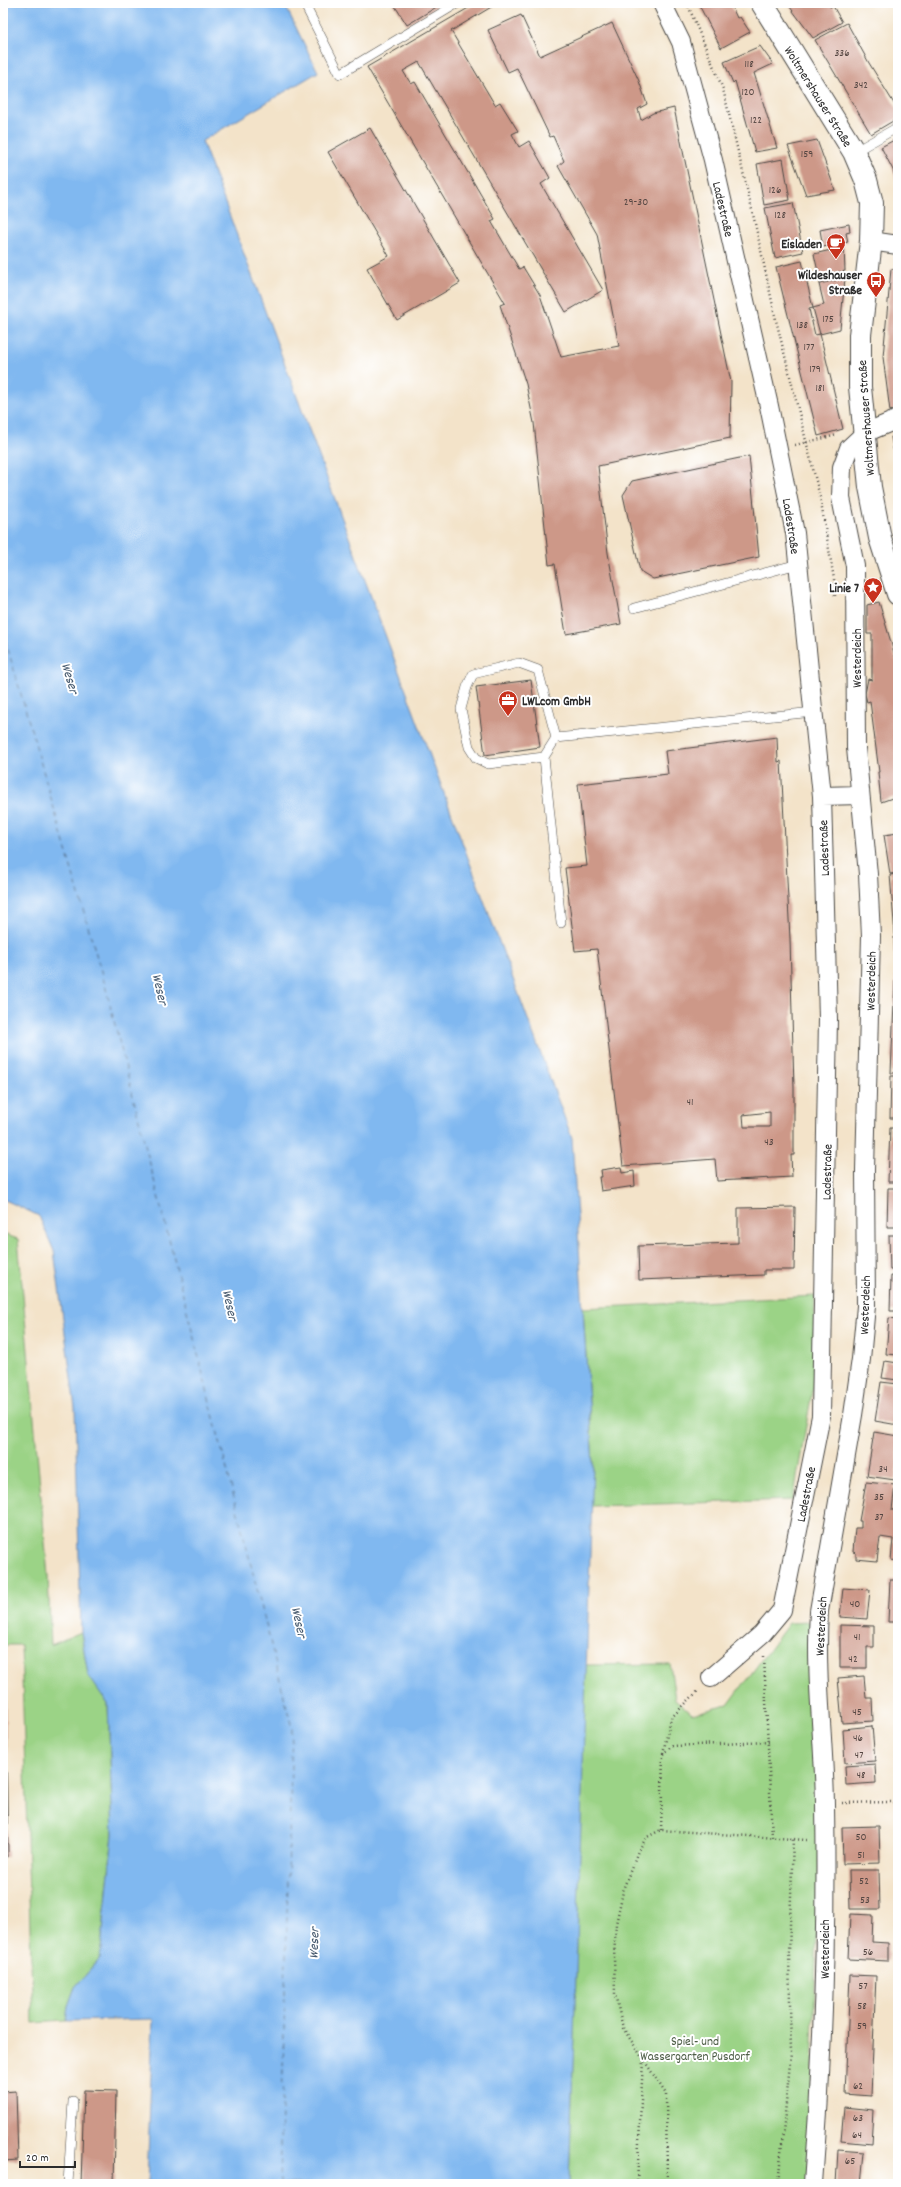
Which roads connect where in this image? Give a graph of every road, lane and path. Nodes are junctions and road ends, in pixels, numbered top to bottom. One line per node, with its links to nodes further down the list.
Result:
1 (304, 3): 2 (lane)
2 (458, 3)
3 (662, 3): 15 (street, Ladestraße)
4 (687, 3): 13 (path)
5 (762, 3): 7 (street, Woltmershauser Straße)
6 (898, 127): 7 (lane)
7 (854, 152): 8 (street, Woltmershauser Straße)
8 (871, 241): 9 (street); 11 (street, Woltmershauser Straße)
9 (898, 245)
10 (898, 419): 11 (street)
11 (865, 433): 16 (street, Woltmershauser Straße); 22 (street, Westerdeich)
12 (834, 435): 13 (path)
13 (806, 442): 14 (path); 17 (path)
14 (797, 444)
15 (798, 564): 18 (lane); 19 (street, Ladestraße)
16 (898, 594)
17 (836, 601)
18 (634, 608)
19 (814, 712): 20 (lane); 23 (street, Ladestraße)
20 (556, 738): 21 (lane); 21 (lane)
21 (544, 757): 24 (lane)
22 (860, 795): 23 (street); 34 (street, Westerdeich)
23 (822, 796): 25 (street, Ladestraße)
24 (561, 924)
25 (762, 1634): 26 (street, Ladestraße); 27 (path)
26 (711, 1678): 28 (path)
27 (769, 1742): 28 (path); 32 (path)
28 (663, 1754): 31 (path)
29 (840, 1803): 30 (path)
30 (898, 1805)
31 (662, 1830): 32 (path); 35 (path)
32 (772, 1837): 33 (path)
33 (793, 1839): 34 (path); 40 (path)
34 (825, 1841): 41 (street, Westerdeich)
35 (643, 2059): 38 (path); 39 (path)
36 (73, 2101): 37 (lane)
37 (68, 2184)
38 (637, 2184)
39 (667, 2184)
40 (778, 2184)
41 (813, 2184)

